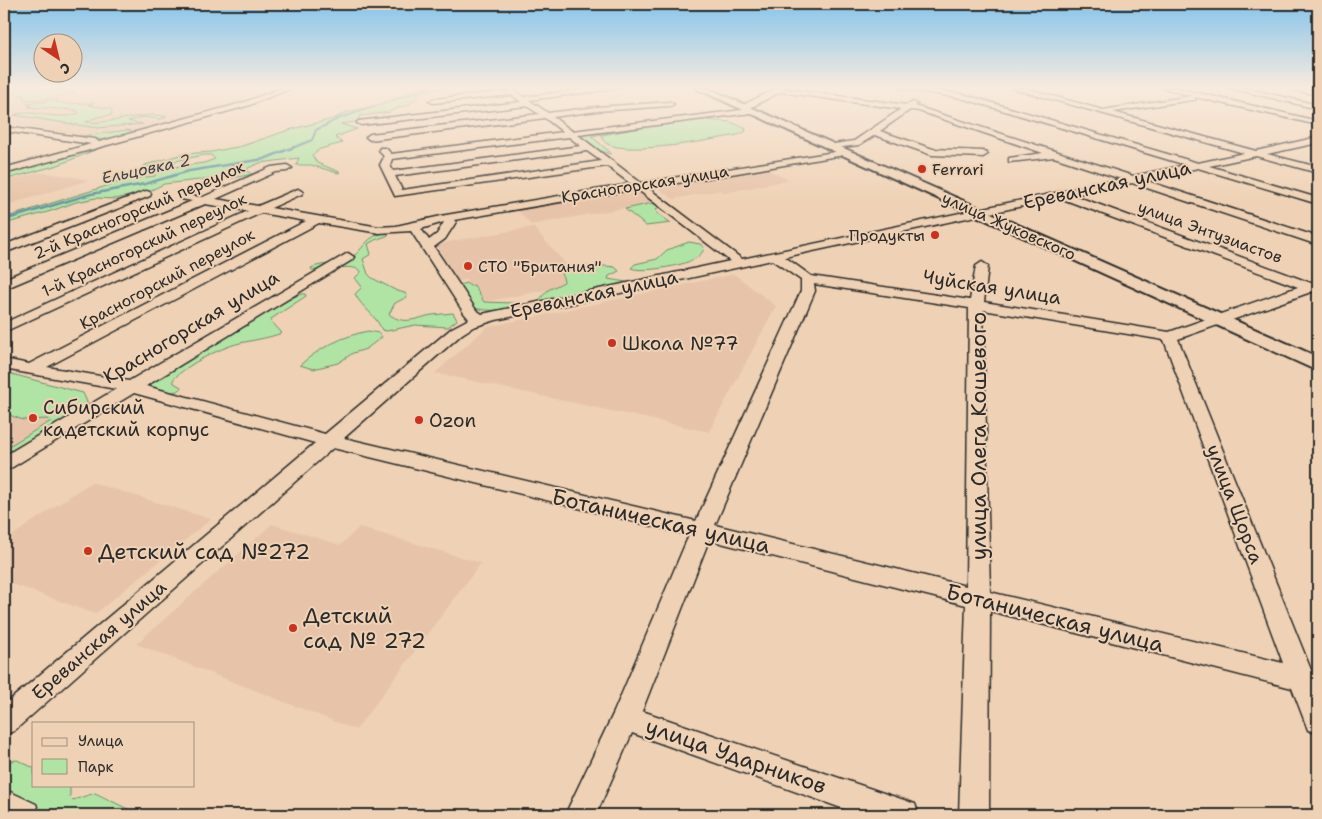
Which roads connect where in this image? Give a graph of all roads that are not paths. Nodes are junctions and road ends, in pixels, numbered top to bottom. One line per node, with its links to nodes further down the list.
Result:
1 (163, 126): 14 (street)
2 (460, 126): 21 (street)
3 (560, 126): 12 (street)
4 (628, 126): 12 (street)
5 (784, 126): 15 (main road, улица Жуковского)
6 (882, 126): 11 (street)
7 (972, 126): 20 (street)
8 (1065, 126): 24 (street)
9 (1154, 126): 18 (street)
10 (4, 129): 14 (street)
11 (874, 132): 15 (street); 19 (street)
12 (571, 134): 16 (street); 21 (street)
13 (1315, 142): 18 (street, Ереванская улица)
14 (102, 143): 27 (street)
15 (830, 147): 17 (main road, улица Жуковского)
16 (588, 148): 23 (street); 28 (street)
17 (844, 152): 30 (street, Красногорская улица); 38 (main road, улица Жуковского)
18 (1255, 153): 24 (street, Ереванская улица); 26 (street)
19 (982, 154)
20 (1056, 154): 22 (street); 29 (street)
21 (388, 157): 28 (street)
22 (1012, 160)
23 (608, 163): 28 (street); 30 (street)
24 (1200, 166): 29 (street, Ереванская улица); 36 (street)
25 (287, 168): 35 (street, 2-й Красногорский переулок)
26 (1318, 170)
27 (4, 171)
28 (389, 174)
29 (1135, 180): 33 (street, Ереванская улица); 42 (street)
30 (637, 185): 39 (street, Красногорская улица); 47 (street)
31 (298, 192): 37 (street, 1-й Красногорский переулок)
32 (146, 194): 44 (street)
33 (1062, 195): 38 (street, Ереванская улица); 51 (street, улица Энтузиастов)
34 (185, 197): 35 (street, Красногорская улица)
35 (205, 200): 37 (street, Красногорская улица); 50 (street, 2-й Красногорский переулок)
36 (1318, 201)
37 (259, 210): 40 (street, Красногорская улица); 55 (street, 1-й Красногорский переулок)
38 (980, 213): 45 (street, Ереванская улица); 54 (main road, улица Жуковского)
39 (446, 218): 41 (street, Красногорская улица); 43 (street)
40 (319, 219): 41 (street, Красногорская улица); 59 (street, Красногорский переулок)
41 (415, 228): 43 (street)
42 (1318, 241)
43 (427, 246): 53 (street)
44 (4, 248)
45 (775, 256): 47 (street, Ереванская улица); 49 (street)
46 (348, 257): 60 (street, Красногорская улица)
47 (740, 263): 53 (street, Ереванская улица)
48 (982, 266): 52 (street, улица Олега Кошевого)
49 (807, 279): 52 (street, Чуйская улица); 63 (street)
50 (4, 284)
51 (1316, 288): 54 (street)
52 (976, 306): 56 (street, Чуйская улица); 64 (street, улица Олега Кошевого)
53 (479, 319): 61 (street, Ереванская улица)
54 (1221, 320): 56 (street); 58 (main road, улица Жуковского)
55 (4, 328)
56 (1170, 337): 65 (street, улица Щорса)
57 (4, 364): 59 (street, Ботаническая улица)
58 (1318, 364)
59 (31, 369): 60 (street, Ботаническая улица)
60 (132, 387): 61 (street, Ботаническая улица); 62 (street, Красногорская улица)
61 (330, 441): 63 (street, Ботаническая улица); 68 (street, Ереванская улица)
62 (4, 464)
63 (702, 530): 64 (street, Ботаническая улица); 66 (street)
64 (978, 599): 65 (street, Ботаническая улица); 73 (street, улица Олега Кошевого)
65 (1310, 681): 67 (street, улица Щорса)
66 (625, 718): 71 (street); 72 (street, улица Ударников)
67 (1318, 721)
68 (4, 722)
69 (4, 804): 70 (street)
70 (25, 815)
71 (580, 815)
72 (904, 815)
73 (974, 815)

